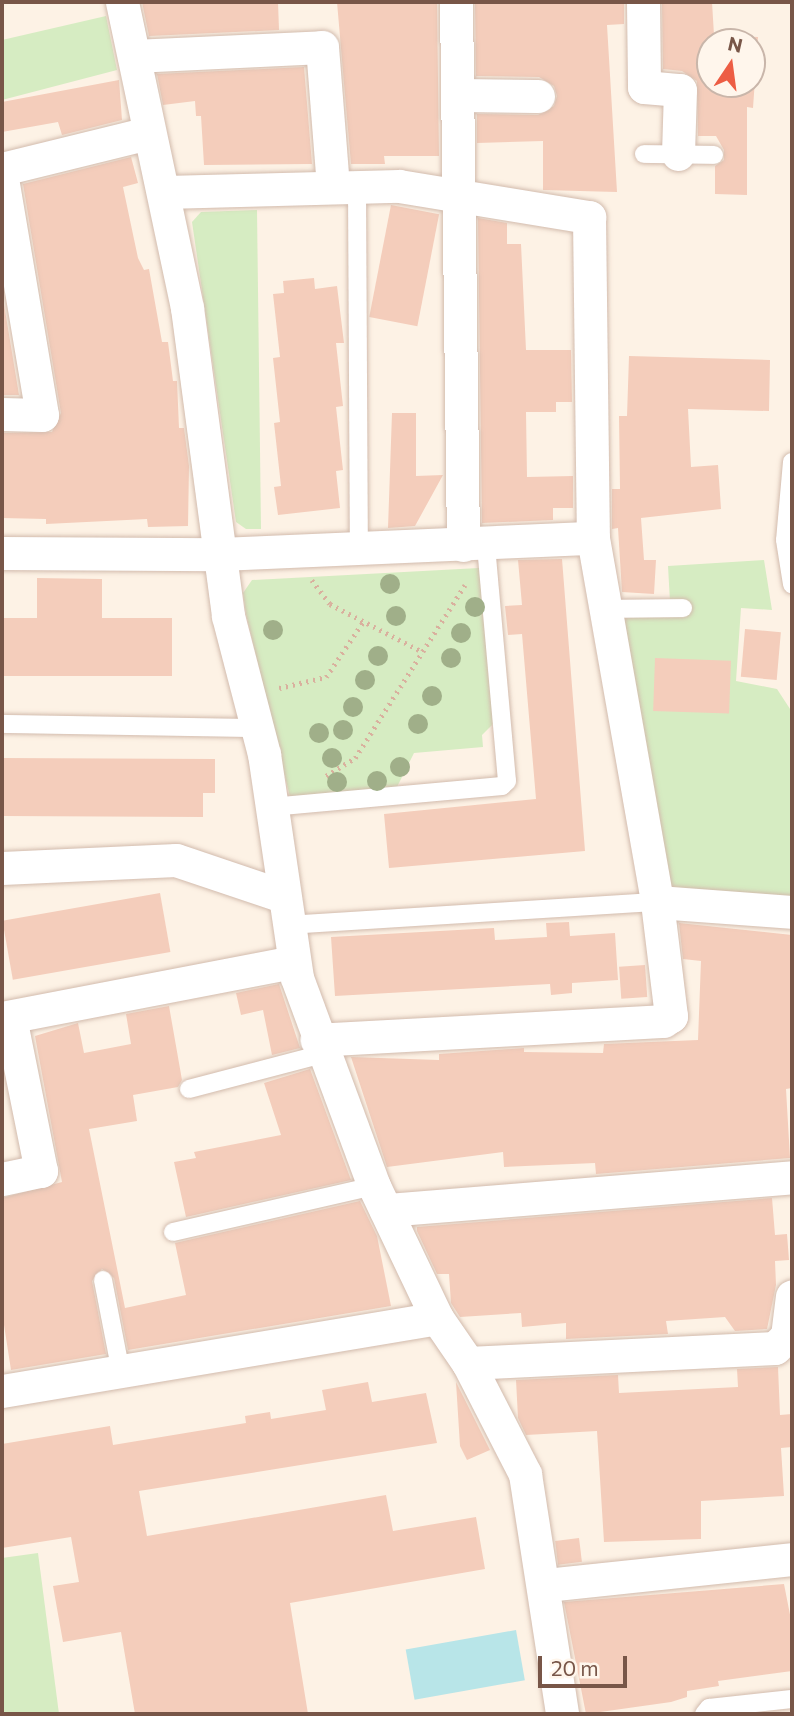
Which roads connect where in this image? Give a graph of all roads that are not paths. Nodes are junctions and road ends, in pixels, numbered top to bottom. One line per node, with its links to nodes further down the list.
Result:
1 (122, 2): 4 (street)
2 (456, 2): 5 (street)
3 (643, 2): 9 (street)
4 (134, 56): 7 (street); 13 (street)
5 (458, 94): 6 (street); 15 (street)
6 (538, 96)
7 (149, 133): 11 (street); 14 (street)
8 (644, 154): 9 (lane)
9 (678, 154): 10 (lane)
10 (714, 155)
11 (2, 169)
12 (2, 178): 16 (street)
13 (345, 187): 14 (street); 15 (street); 21 (lane)
14 (165, 192): 23 (street)
15 (460, 196): 19 (street); 20 (street)
16 (2, 414)
17 (792, 462): 18 (lane)
18 (791, 489): 24 (lane)
19 (593, 538): 20 (street); 26 (street)
20 (474, 545): 21 (street); 29 (lane)
21 (359, 550): 23 (street)
22 (2, 553): 23 (street)
23 (220, 554): 28 (street)
24 (792, 584)
25 (683, 608): 26 (lane)
26 (606, 609): 31 (street)
27 (2, 724): 28 (lane)
28 (256, 728): 29 (street)
29 (281, 806): 32 (street)
30 (2, 868): 32 (street)
31 (657, 902): 32 (lane); 33 (street); 36 (street)
32 (285, 910): 34 (street)
33 (792, 912)
34 (294, 961): 35 (street); 36 (street)
35 (6, 1017): 39 (street)
36 (320, 1047): 37 (lane); 40 (street)
37 (189, 1089)
38 (792, 1177): 40 (street)
39 (2, 1179)
40 (380, 1198): 41 (lane); 44 (street)
41 (173, 1232)
42 (103, 1280): 46 (lane)
43 (792, 1296): 45 (street)
44 (437, 1318): 45 (street); 46 (street)
45 (468, 1363): 49 (street)
46 (121, 1373): 47 (street)
47 (2, 1391)
48 (792, 1559): 49 (street)
49 (546, 1585): 51 (street)
50 (792, 1699): 52 (lane)
51 (554, 1713)
52 (704, 1714)

